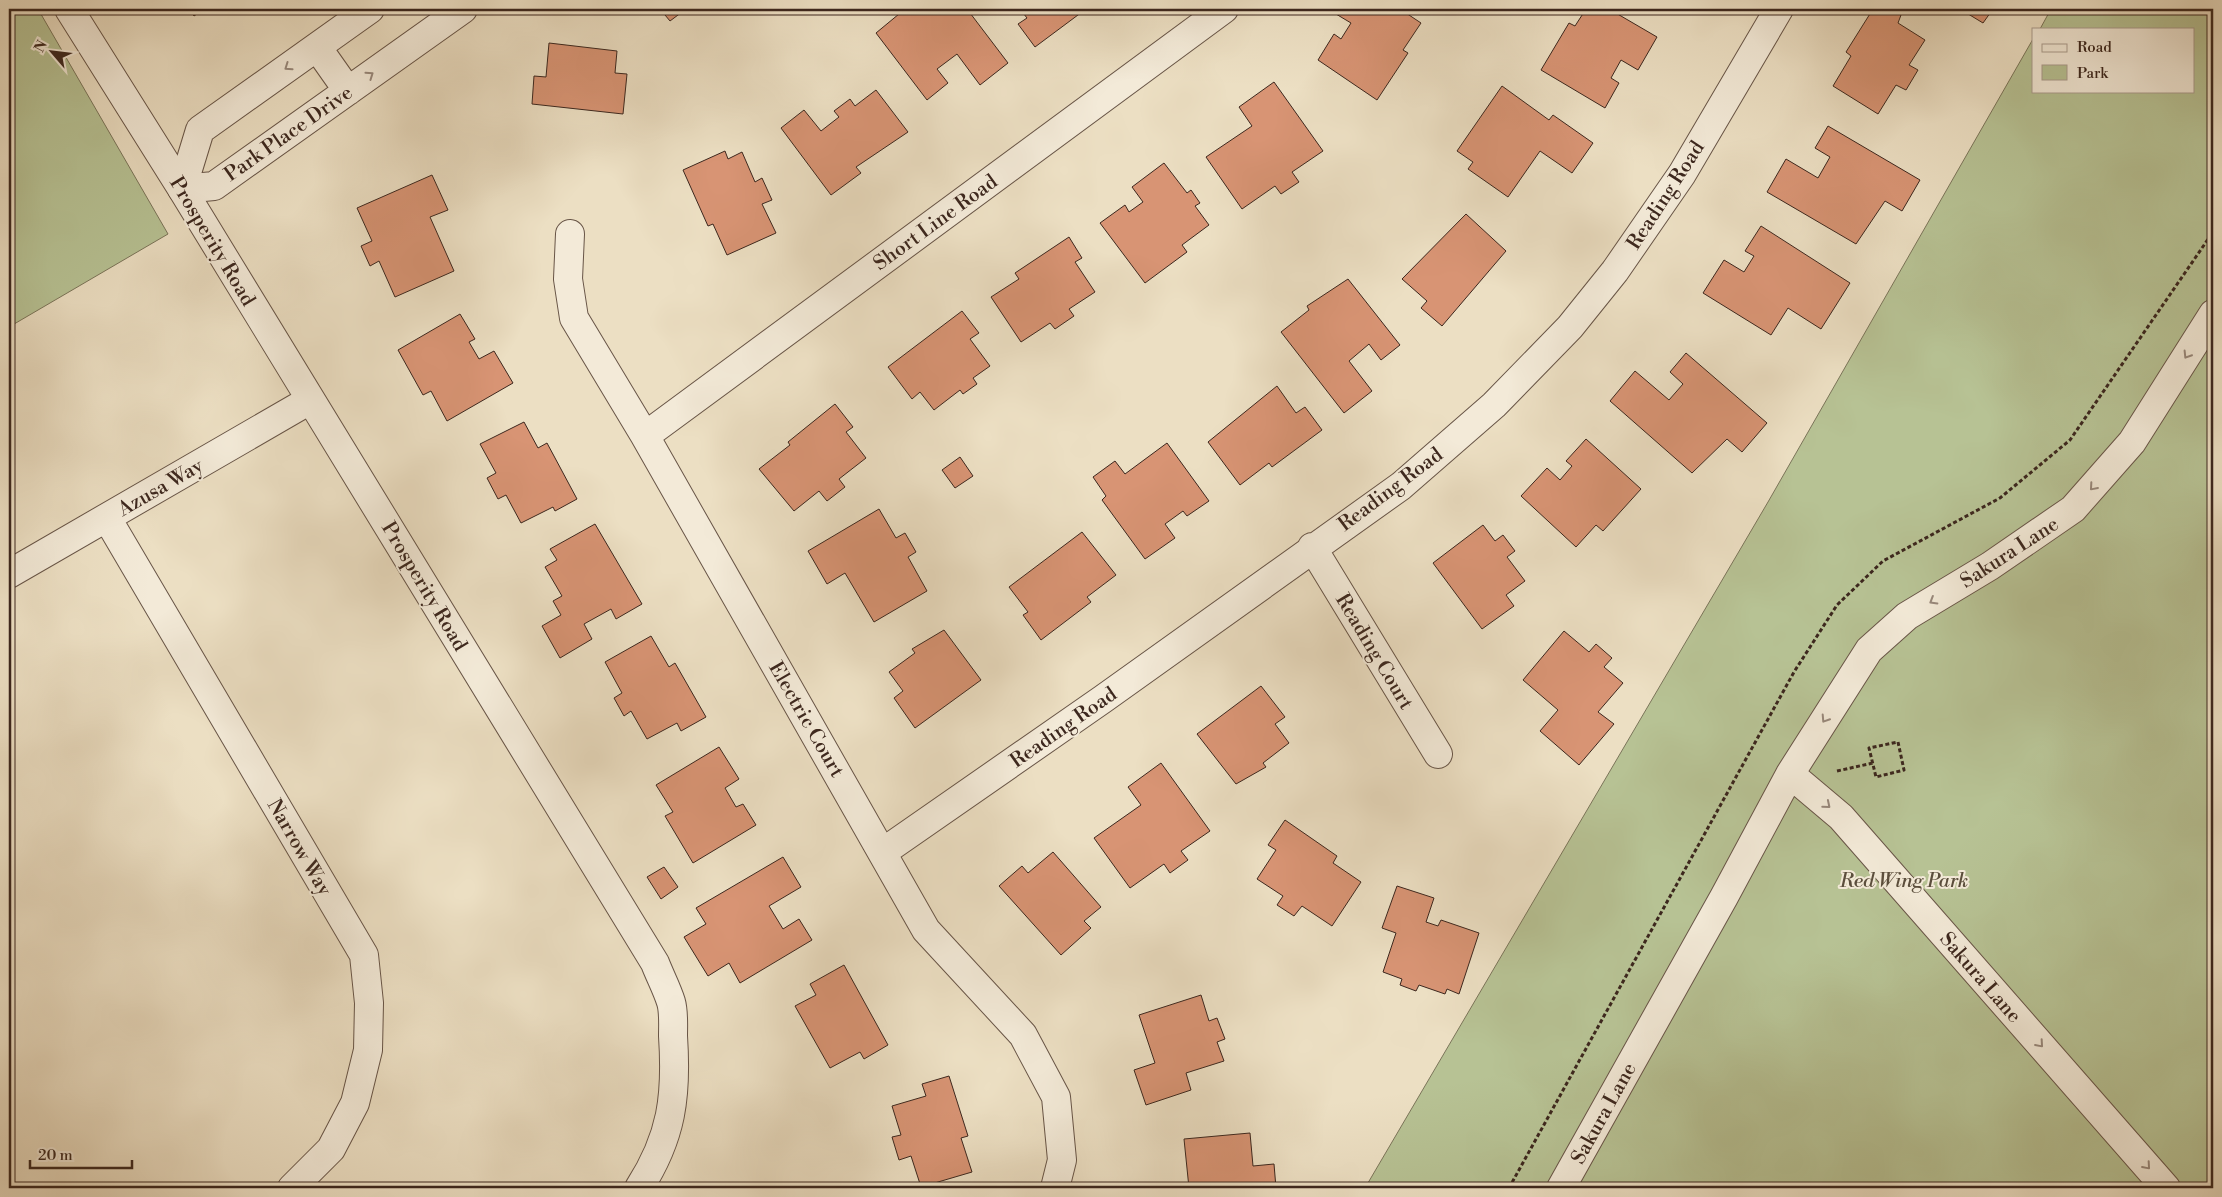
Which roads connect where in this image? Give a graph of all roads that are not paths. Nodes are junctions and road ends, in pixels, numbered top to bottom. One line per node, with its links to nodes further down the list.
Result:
1 (69, 9): 8 (street, Prosperity Road)
2 (370, 9): 6 (street, Park Place Drive)
3 (1224, 9): 12 (street, Short Line Road)
4 (1780, 9): 14 (street, Reading Road)
5 (446, 13): 7 (street, Park Place Drive, one-way to 5)
6 (317, 47): 7 (street); 8 (street, Park Place Drive, one-way to 8)
7 (348, 91): 8 (street, Park Place Drive)
8 (182, 188): 11 (street, Prosperity Road)
9 (570, 234): 12 (street, Electric Court)
10 (2213, 314): 17 (street, Sakura Lane, one-way to 17)
11 (310, 400): 13 (street, Azusa Way); 20 (street, Prosperity Road)
12 (645, 436): 18 (street, Electric Court)
13 (107, 518): 15 (street, Azusa Way); 19 (street, Narrow Way)
14 (1312, 548): 16 (street, Reading Court); 18 (street, Reading Road)
15 (9, 574)
16 (1438, 754)
17 (1790, 774): 22 (street, Sakura Lane); 23 (street, Sakura Lane, one-way to 23)
18 (883, 852): 21 (street, Electric Court)
19 (292, 1188)
20 (639, 1188)
21 (1055, 1188)
22 (1561, 1188)
23 (2166, 1188)

